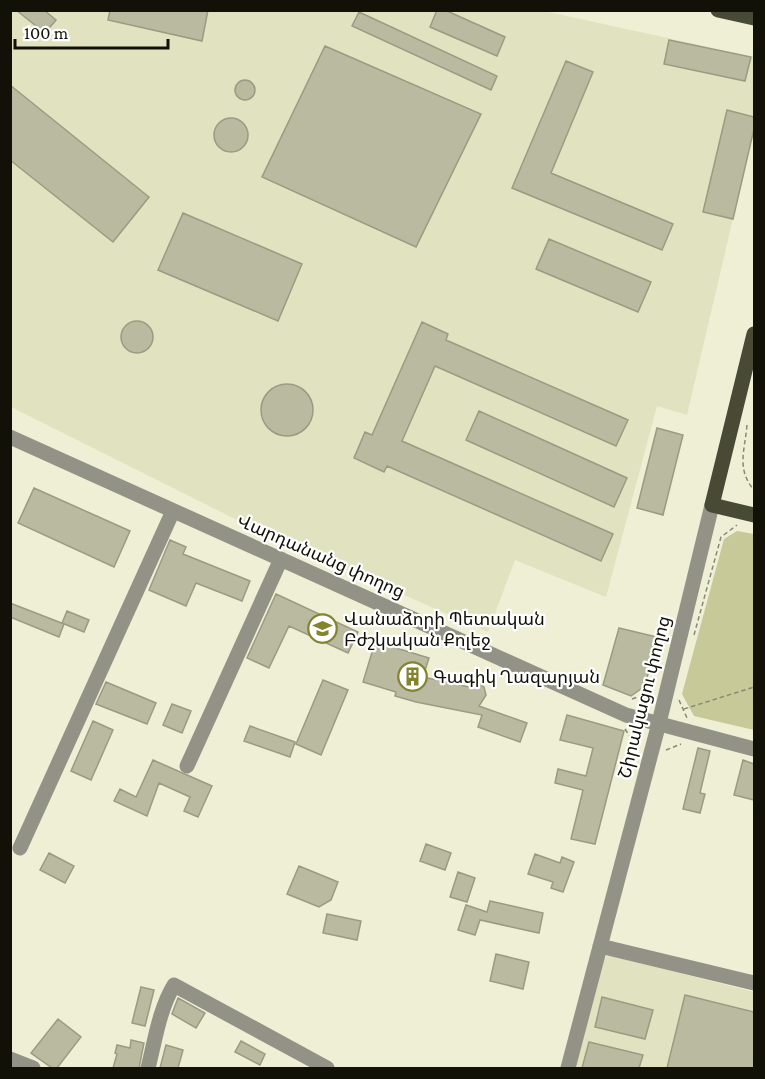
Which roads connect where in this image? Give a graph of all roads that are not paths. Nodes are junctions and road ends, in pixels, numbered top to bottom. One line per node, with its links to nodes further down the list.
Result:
1 (718, 10): 2 (main road)
2 (735, 12): 3 (main road)
3 (754, 18)
4 (754, 334): 6 (main road, Շիրակացու փողոց)
5 (10, 436): 7 (street, Վարդանանց փողոց)
6 (712, 505): 8 (main road); 10 (street, Շիրակացու փողոց)
7 (173, 511): 9 (street, Վարդանանց փողոց); 13 (street)
8 (754, 515)
9 (281, 559): 10 (street, Վարդանանց փողոց); 12 (street)
10 (659, 723): 11 (street, Վարդանանց փողոց); 14 (street, Շիրակացու փողոց)
11 (754, 749)
12 (187, 766)
13 (20, 849)
14 (600, 946): 15 (street); 20 (street, Շիրակացու փողոց)
15 (754, 983)
16 (10, 1059): 17 (street)
17 (33, 1068)
18 (148, 1068): 19 (street)
19 (327, 1068)
20 (568, 1068)

